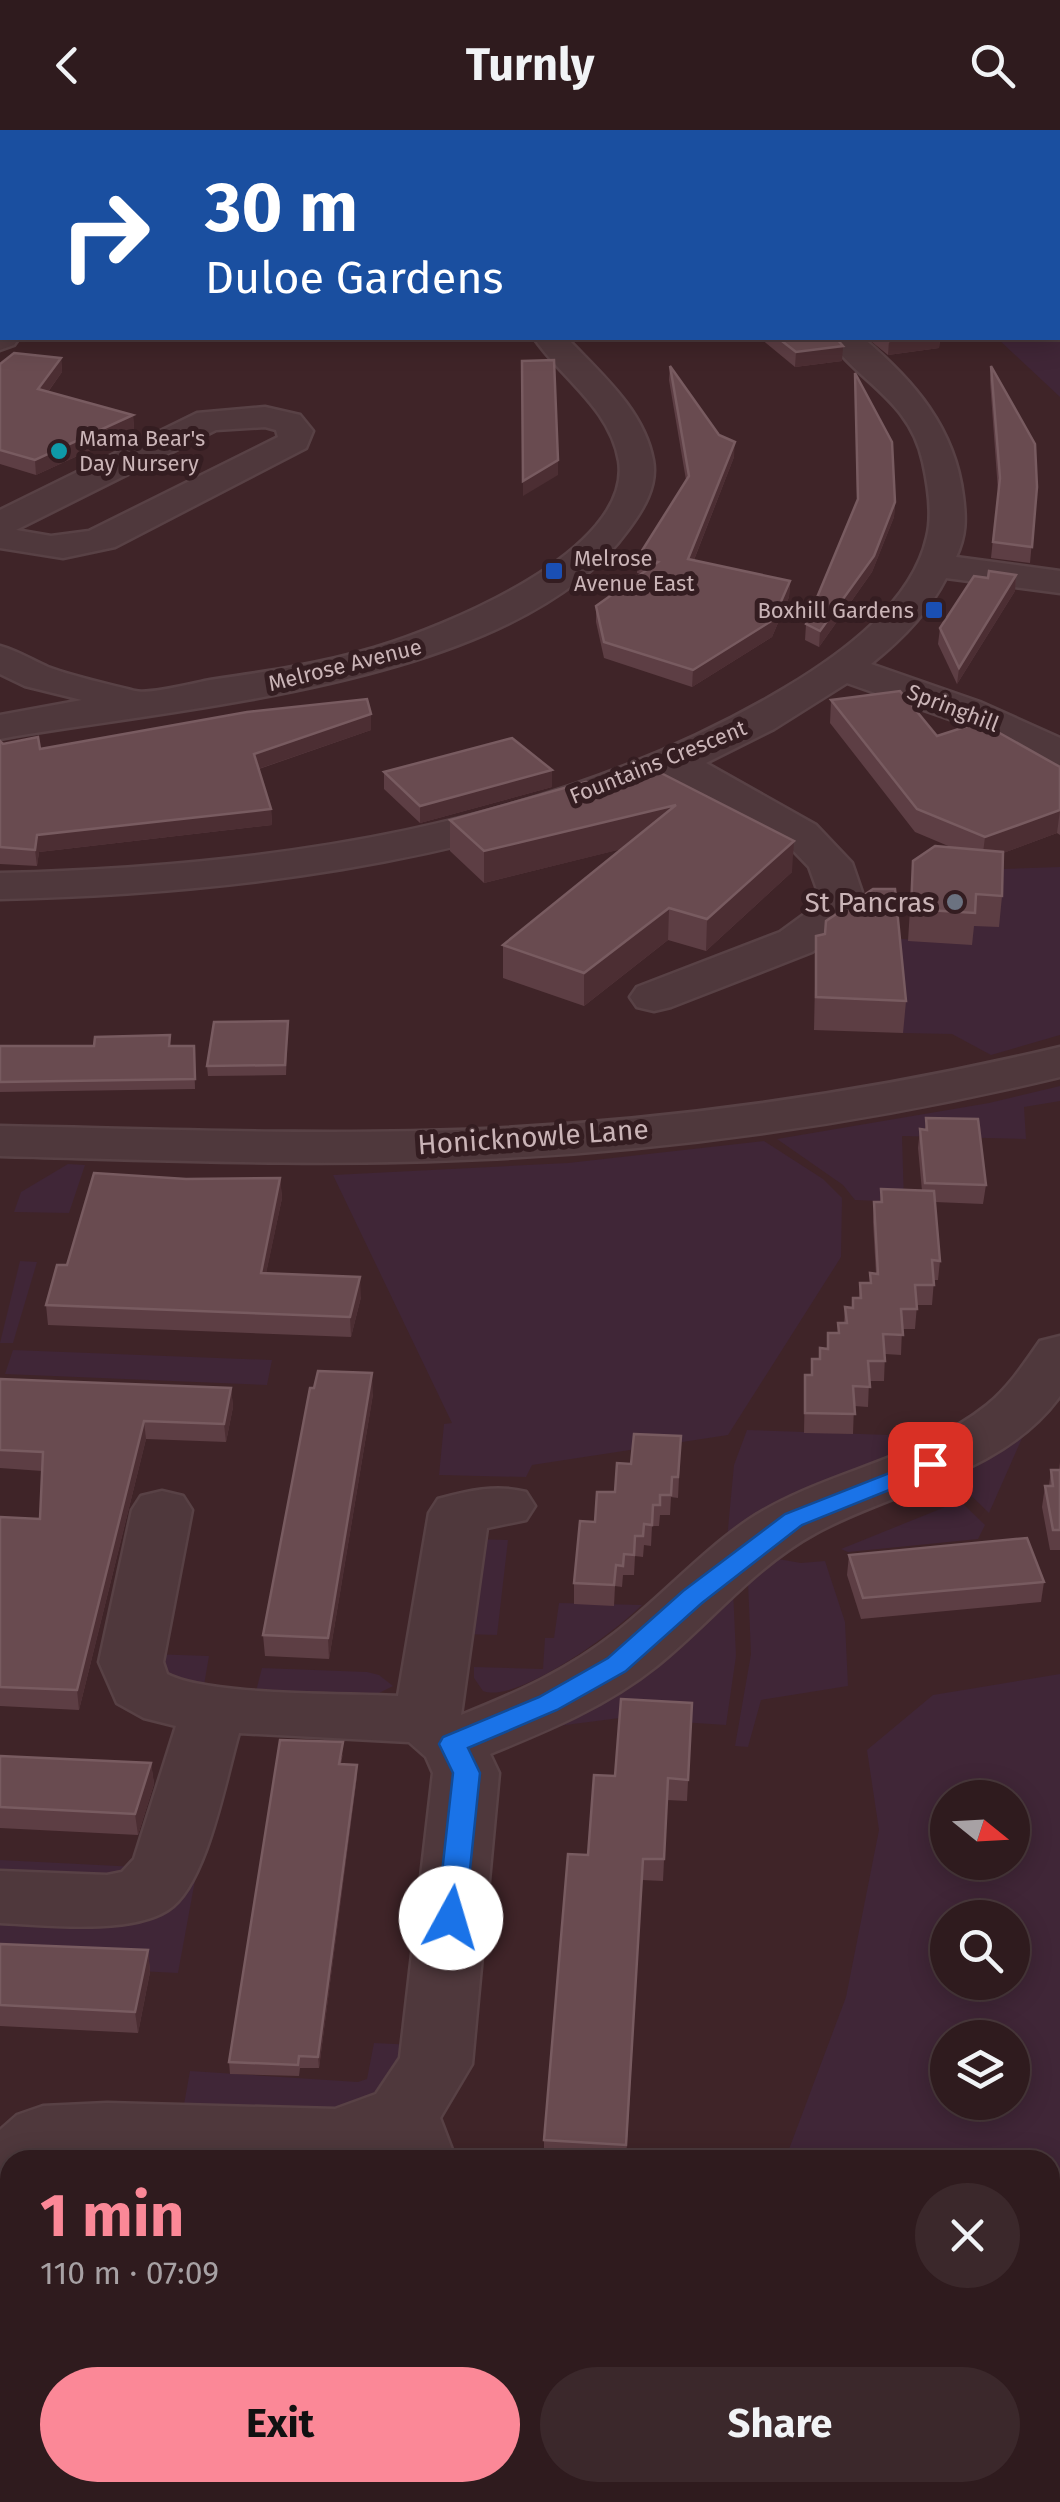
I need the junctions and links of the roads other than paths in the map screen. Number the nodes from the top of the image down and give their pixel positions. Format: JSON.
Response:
{"nodes":[{"id":1,"x":552,"y":340,"type":"edge"},
{"id":2,"x":846,"y":340,"type":"edge"},
{"id":3,"x":0,"y":524,"type":"edge"},
{"id":4,"x":0,"y":537,"type":"edge"},
{"id":5,"x":935,"y":565,"type":"junction"},
{"id":6,"x":1060,"y":582,"type":"edge"},
{"id":7,"x":0,"y":658,"type":"edge"},
{"id":8,"x":844,"y":668,"type":"junction"},
{"id":9,"x":39,"y":678,"type":"junction"},
{"id":10,"x":146,"y":701,"type":"junction"},
{"id":11,"x":8,"y":725,"type":"edge"},
{"id":12,"x":1060,"y":754,"type":"edge"},
{"id":13,"x":670,"y":760,"type":"junction"},
{"id":14,"x":0,"y":886,"type":"edge"},
{"id":15,"x":689,"y":995,"type":"dead end"},
{"id":16,"x":1060,"y":1062,"type":"edge"},
{"id":17,"x":0,"y":1141,"type":"edge"},
{"id":18,"x":1060,"y":1353,"type":"edge"},
{"id":19,"x":505,"y":1506,"type":"dead end"},
{"id":20,"x":162,"y":1510,"type":"dead end"},
{"id":21,"x":214,"y":1709,"type":"junction"},
{"id":22,"x":439,"y":1732,"type":"junction"},
{"id":23,"x":0,"y":1897,"type":"edge"},
{"id":24,"x":410,"y":2137,"type":"edge"},
{"id":25,"x":28,"y":2150,"type":"edge"}],
"edges":[{"from":1,"to":10,"type":"street","name":"Melrose Avenue"},
{"from":2,"to":5,"type":"street","name":"Fountains Crescent"},
{"from":3,"to":4,"type":"street"},
{"from":5,"to":6,"type":"street"},
{"from":5,"to":8,"type":"street","name":"Fountains Crescent"},
{"from":7,"to":9,"type":"street"},
{"from":8,"to":12,"type":"street","name":"Springhill"},
{"from":8,"to":13,"type":"street","name":"Fountains Crescent"},
{"from":9,"to":10,"type":"street"},
{"from":9,"to":11,"type":"street"},
{"from":10,"to":11,"type":"street","name":"Melrose Avenue"},
{"from":13,"to":14,"type":"street","name":"Fountains Crescent"},
{"from":13,"to":15,"type":"street"},
{"from":16,"to":17,"type":"street","name":"Honicknowle Lane"},
{"from":18,"to":22,"type":"street"},
{"from":19,"to":22,"type":"street"},
{"from":20,"to":21,"type":"street"},
{"from":21,"to":22,"type":"street"},
{"from":21,"to":23,"type":"street"},
{"from":22,"to":24,"type":"street"},
{"from":24,"to":25,"type":"street"}]}
